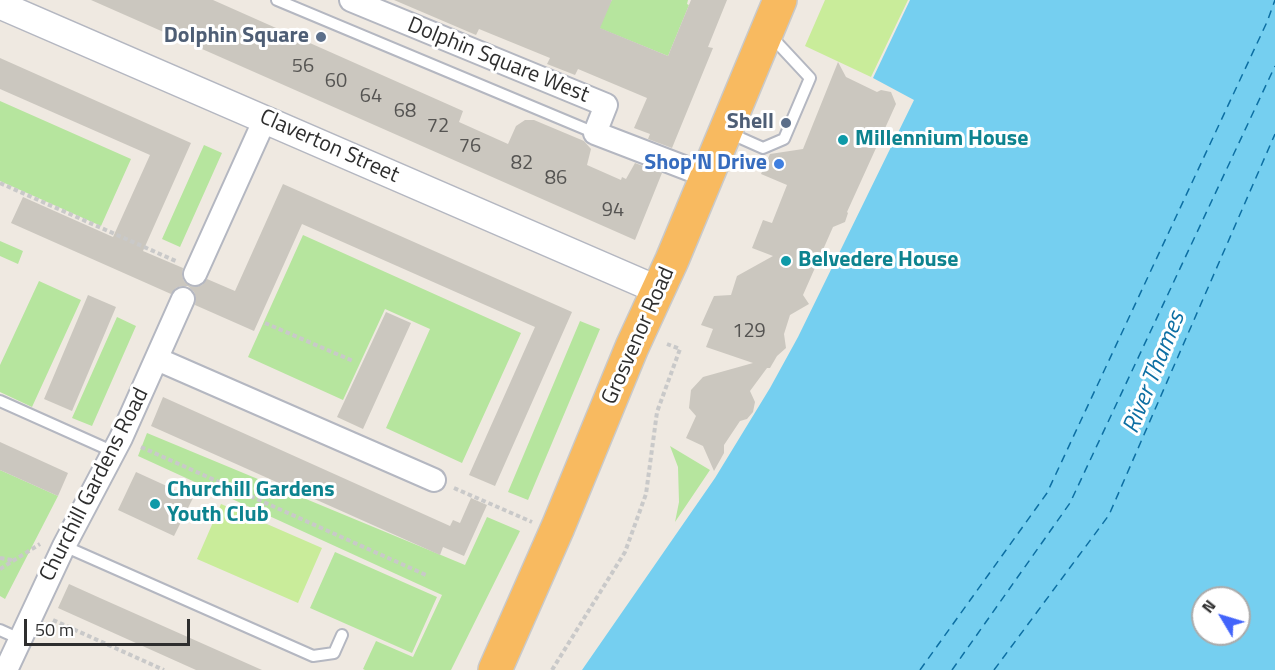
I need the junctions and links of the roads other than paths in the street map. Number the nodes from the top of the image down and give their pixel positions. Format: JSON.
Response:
{"nodes":[{"id":1,"x":277,"y":0,"type":"edge"},
{"id":2,"x":351,"y":0,"type":"edge"},
{"id":3,"x":780,"y":0,"type":"edge"},
{"id":4,"x":1,"y":3,"type":"edge"},
{"id":5,"x":767,"y":32,"type":"junction"},
{"id":6,"x":265,"y":119,"type":"junction"},
{"id":7,"x":726,"y":132,"type":"junction"},
{"id":8,"x":595,"y":133,"type":"junction"},
{"id":9,"x":707,"y":176,"type":"junction"},
{"id":10,"x":196,"y":272,"type":"road end"},
{"id":11,"x":658,"y":290,"type":"junction"},
{"id":12,"x":183,"y":299,"type":"dead end"},
{"id":13,"x":157,"y":359,"type":"junction"},
{"id":14,"x":0,"y":401,"type":"edge"},
{"id":15,"x":118,"y":445,"type":"junction"},
{"id":16,"x":434,"y":480,"type":"road end"},
{"id":17,"x":64,"y":546,"type":"junction"},
{"id":18,"x":10,"y":635,"type":"edge"},
{"id":19,"x":342,"y":635,"type":"dead end"},
{"id":20,"x":6,"y":670,"type":"edge"},
{"id":21,"x":495,"y":670,"type":"edge"}],
"edges":[{"from":1,"to":8,"type":"lane"},
{"from":2,"to":8,"type":"street","name":"Dolphin Square West"},
{"from":3,"to":5,"type":"highway","name":"Grosvenor Road"},
{"from":4,"to":6,"type":"street","name":"Claverton Street"},
{"from":5,"to":7,"type":"highway","name":"Grosvenor Road"},
{"from":5,"to":7,"type":"lane"},
{"from":6,"to":10,"type":"street"},
{"from":6,"to":11,"type":"street","name":"Claverton Street"},
{"from":7,"to":9,"type":"highway","name":"Grosvenor Road"},
{"from":8,"to":9,"type":"street","name":"Dolphin Square West"},
{"from":9,"to":11,"type":"highway","name":"Grosvenor Road"},
{"from":11,"to":21,"type":"highway","name":"Grosvenor Road"},
{"from":12,"to":13,"type":"street","name":"Churchill Gardens Road"},
{"from":13,"to":15,"type":"street","name":"Churchill Gardens Road"},
{"from":13,"to":16,"type":"street"},
{"from":14,"to":15,"type":"lane"},
{"from":15,"to":17,"type":"street","name":"Churchill Gardens Road"},
{"from":17,"to":18,"type":"street","name":"Churchill Gardens Road"},
{"from":17,"to":19,"type":"lane"},
{"from":18,"to":20,"type":"street","name":"Churchill Gardens Road"}]}
